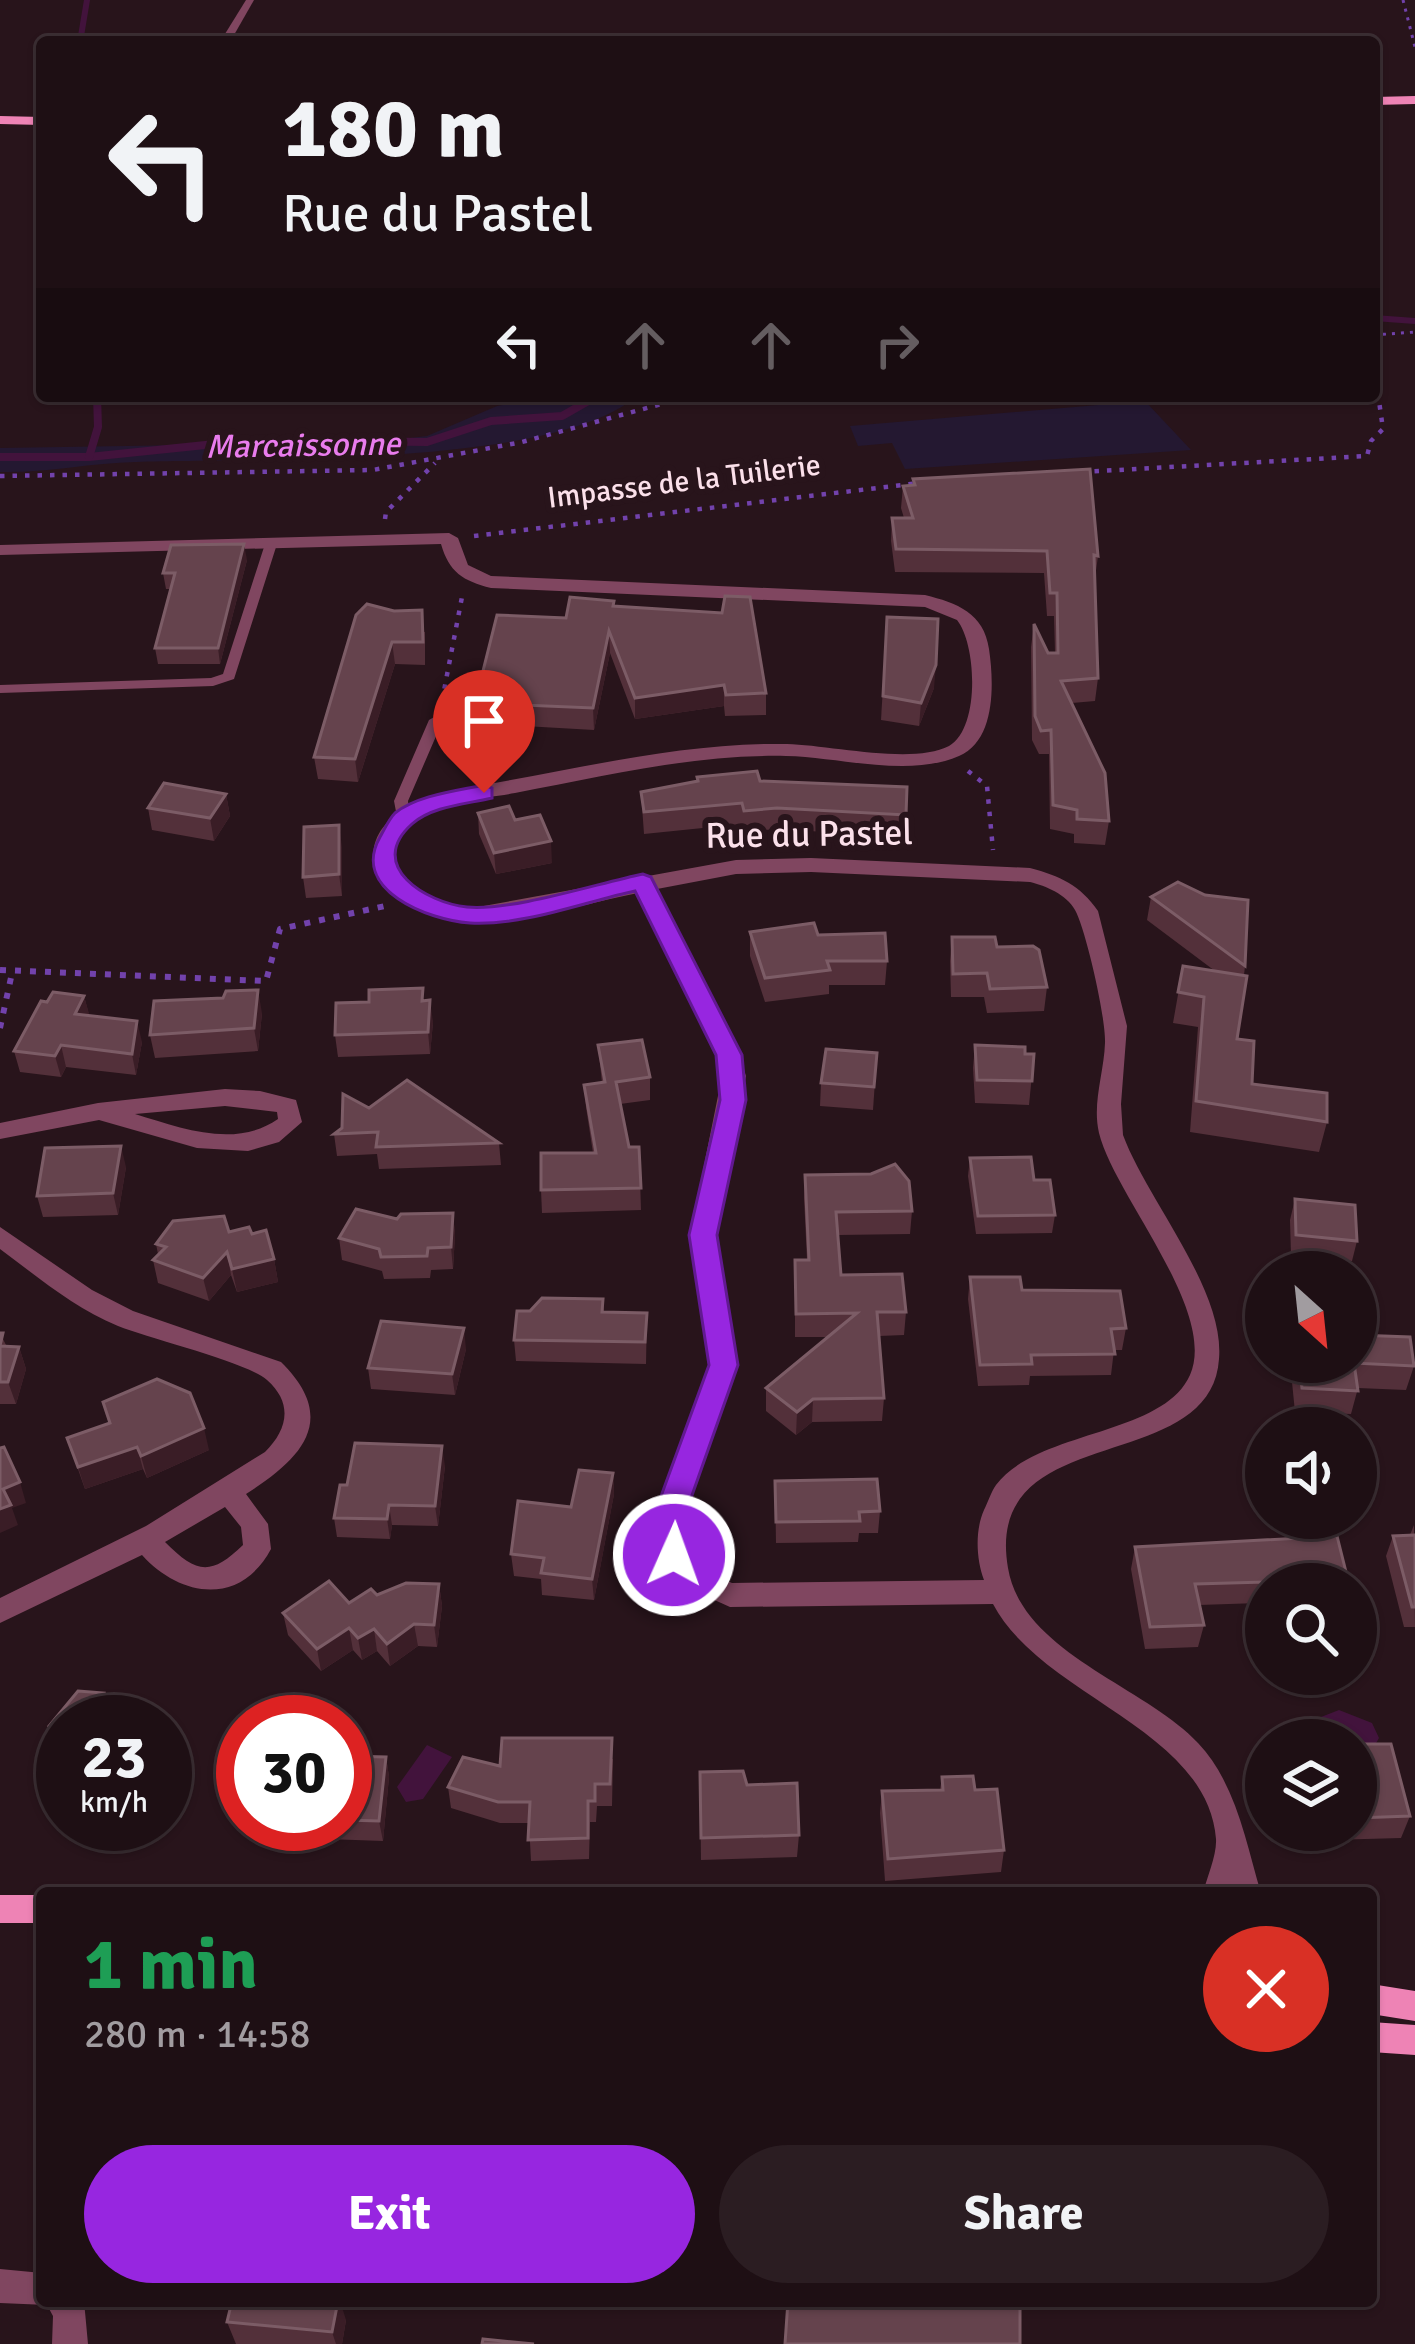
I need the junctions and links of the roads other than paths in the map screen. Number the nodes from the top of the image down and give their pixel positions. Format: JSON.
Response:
{"nodes":[{"id":1,"x":250,"y":0,"type":"edge"},
{"id":2,"x":229,"y":36,"type":"edge"},
{"id":3,"x":1415,"y":100,"type":"edge"},
{"id":4,"x":1380,"y":101,"type":"edge"},
{"id":5,"x":0,"y":120,"type":"edge"},
{"id":6,"x":36,"y":121,"type":"edge"},
{"id":7,"x":272,"y":544,"type":"junction"},
{"id":8,"x":0,"y":550,"type":"edge"},
{"id":9,"x":0,"y":689,"type":"edge"},
{"id":10,"x":436,"y":719,"type":"road end"},
{"id":11,"x":403,"y":819,"type":"junction"},
{"id":12,"x":643,"y":882,"type":"junction"},
{"id":13,"x":98,"y":1111,"type":"junction"},
{"id":14,"x":0,"y":1131,"type":"edge"},
{"id":15,"x":0,"y":1236,"type":"edge"},
{"id":16,"x":229,"y":1493,"type":"junction"},
{"id":17,"x":144,"y":1538,"type":"junction"},
{"id":18,"x":1001,"y":1592,"type":"junction"},
{"id":19,"x":0,"y":1611,"type":"edge"},
{"id":20,"x":1230,"y":1843,"type":"junction"},
{"id":21,"x":1219,"y":1887,"type":"edge"},
{"id":22,"x":1244,"y":1887,"type":"edge"},
{"id":23,"x":36,"y":1909,"type":"edge"},
{"id":24,"x":0,"y":1910,"type":"edge"},
{"id":25,"x":1377,"y":2000,"type":"edge"},
{"id":26,"x":1415,"y":2006,"type":"edge"},
{"id":27,"x":1377,"y":2037,"type":"edge"},
{"id":28,"x":1415,"y":2040,"type":"edge"},
{"id":29,"x":0,"y":2286,"type":"edge"},
{"id":30,"x":36,"y":2289,"type":"edge"},
{"id":31,"x":68,"y":2307,"type":"edge"},
{"id":32,"x":70,"y":2344,"type":"edge"}],
"edges":[{"from":1,"to":2,"type":"lane"},
{"from":3,"to":4,"type":"street"},
{"from":5,"to":6,"type":"street"},
{"from":7,"to":8,"type":"street"},
{"from":7,"to":9,"type":"lane"},
{"from":7,"to":11,"type":"street","name":"Rue du Pastel"},
{"from":10,"to":11,"type":"lane"},
{"from":11,"to":12,"type":"street","name":"Rue du Pastel"},
{"from":12,"to":18,"type":"street"},
{"from":12,"to":18,"type":"street","name":"Rue du Pastel"},
{"from":13,"to":13,"type":"street"},
{"from":13,"to":14,"type":"street"},
{"from":15,"to":16,"type":"street"},
{"from":16,"to":17,"type":"street"},
{"from":16,"to":17,"type":"street"},
{"from":17,"to":19,"type":"street"},
{"from":18,"to":20,"type":"street","name":"Rue du Pastel"},
{"from":20,"to":21,"type":"street"},
{"from":20,"to":22,"type":"street","name":"Rue du Pastel"},
{"from":23,"to":24,"type":"street"},
{"from":25,"to":26,"type":"street"},
{"from":27,"to":28,"type":"street"},
{"from":29,"to":30,"type":"street"},
{"from":31,"to":32,"type":"street"}]}
